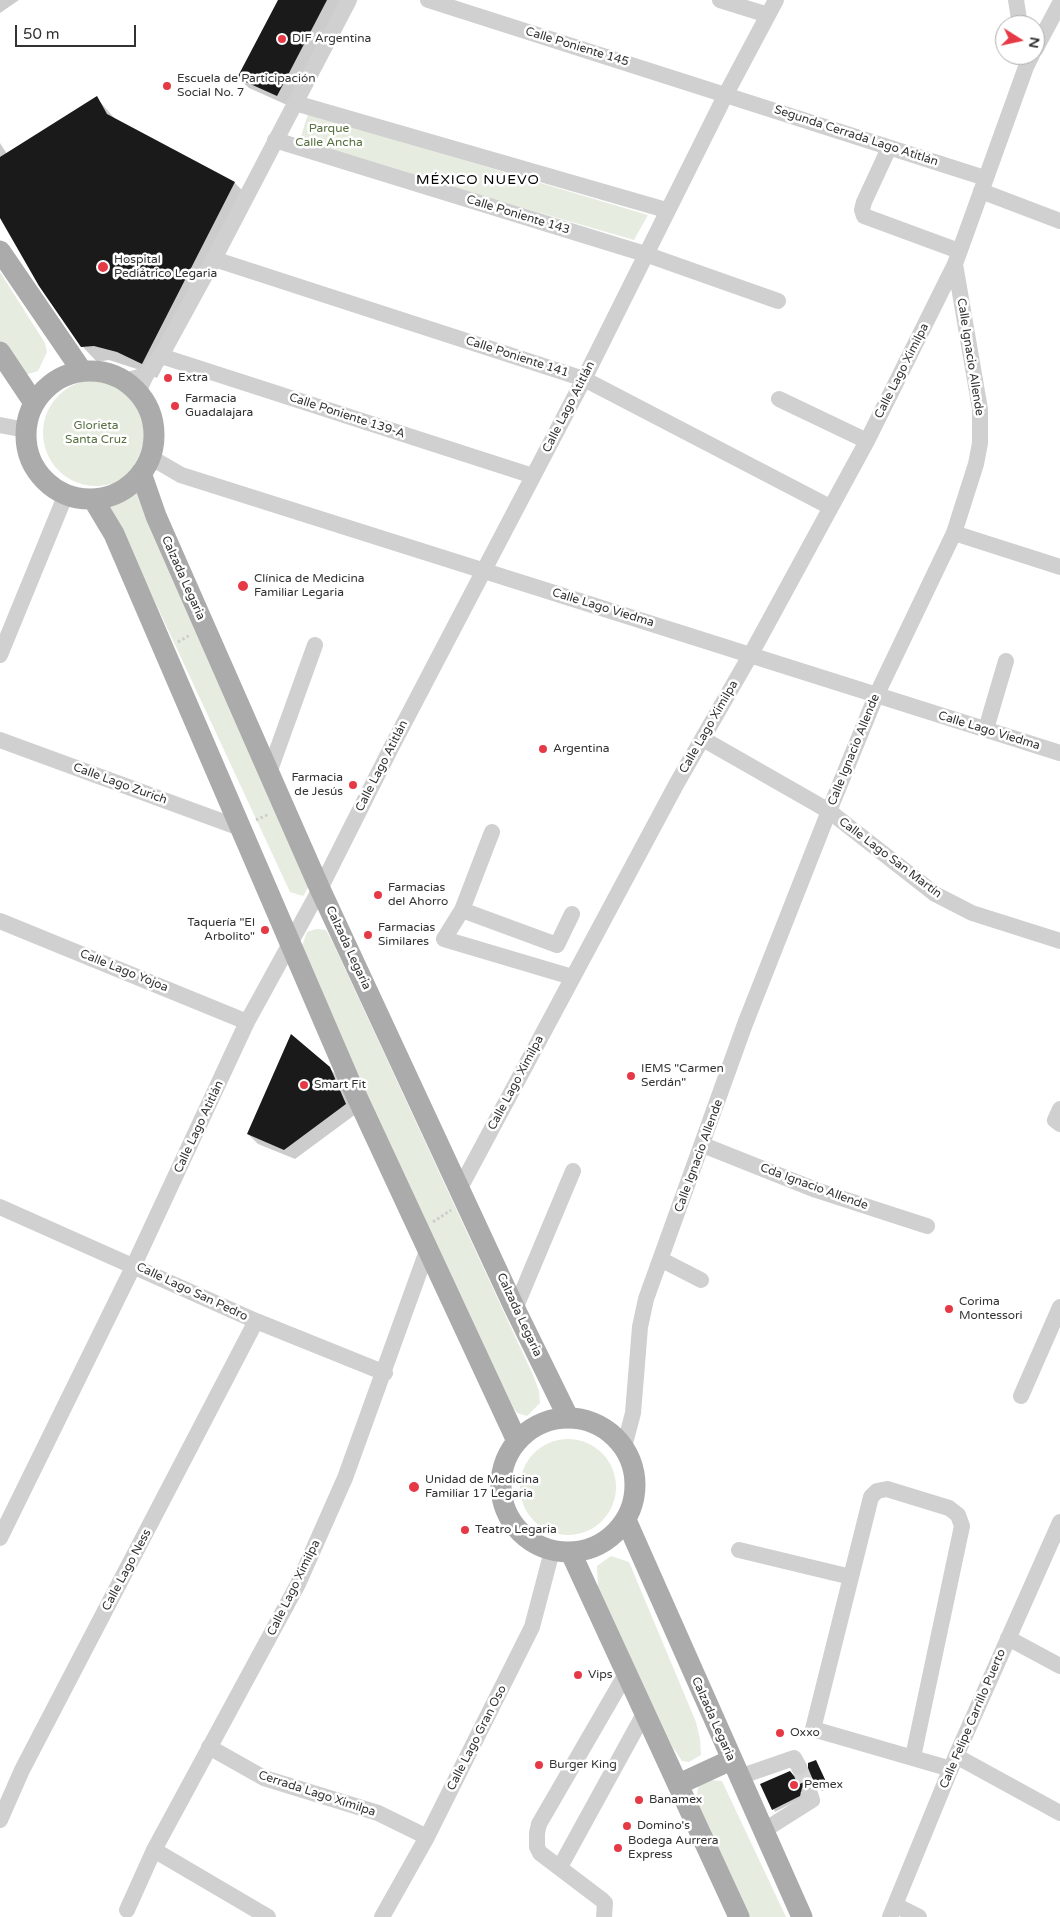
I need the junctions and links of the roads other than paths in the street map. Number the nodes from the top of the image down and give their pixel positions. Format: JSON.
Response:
{"nodes":[{"id":1,"x":349,"y":0,"type":"edge"},
{"id":2,"x":428,"y":0,"type":"edge"},
{"id":3,"x":720,"y":0,"type":"edge"},
{"id":4,"x":776,"y":0,"type":"edge"},
{"id":5,"x":1016,"y":0,"type":"edge"},
{"id":6,"x":1058,"y":11,"type":"edge"},
{"id":7,"x":768,"y":15,"type":"junction"},
{"id":8,"x":1018,"y":15,"type":"edge"},
{"id":9,"x":1045,"y":33,"type":"edge"},
{"id":10,"x":1025,"y":65,"type":"edge"},
{"id":11,"x":726,"y":94,"type":"junction"},
{"id":12,"x":295,"y":103,"type":"junction"},
{"id":13,"x":275,"y":140,"type":"junction"},
{"id":14,"x":889,"y":148,"type":"junction"},
{"id":15,"x":983,"y":184,"type":"junction"},
{"id":16,"x":666,"y":210,"type":"junction"},
{"id":17,"x":1060,"y":221,"type":"edge"},
{"id":18,"x":0,"y":251,"type":"edge"},
{"id":19,"x":645,"y":254,"type":"junction"},
{"id":20,"x":957,"y":258,"type":"junction"},
{"id":21,"x":214,"y":259,"type":"junction"},
{"id":22,"x":778,"y":301,"type":"dead end"},
{"id":23,"x":0,"y":352,"type":"edge"},
{"id":24,"x":161,"y":356,"type":"junction"},
{"id":25,"x":82,"y":371,"type":"junction"},
{"id":26,"x":584,"y":379,"type":"junction"},
{"id":27,"x":136,"y":383,"type":"junction"},
{"id":28,"x":779,"y":399,"type":"dead end"},
{"id":29,"x":34,"y":403,"type":"junction"},
{"id":30,"x":0,"y":425,"type":"edge"},
{"id":31,"x":26,"y":430,"type":"junction"},
{"id":32,"x":867,"y":441,"type":"junction"},
{"id":33,"x":145,"y":465,"type":"junction"},
{"id":34,"x":533,"y":476,"type":"junction"},
{"id":35,"x":66,"y":494,"type":"junction"},
{"id":36,"x":92,"y":499,"type":"junction"},
{"id":37,"x":830,"y":508,"type":"junction"},
{"id":38,"x":954,"y":533,"type":"junction"},
{"id":39,"x":1060,"y":567,"type":"edge"},
{"id":40,"x":483,"y":571,"type":"junction"},
{"id":41,"x":315,"y":645,"type":"dead end"},
{"id":42,"x":751,"y":654,"type":"junction"},
{"id":43,"x":0,"y":655,"type":"edge"},
{"id":44,"x":1006,"y":661,"type":"dead end"},
{"id":45,"x":876,"y":696,"type":"junction"},
{"id":46,"x":986,"y":729,"type":"junction"},
{"id":47,"x":703,"y":739,"type":"junction"},
{"id":48,"x":0,"y":740,"type":"edge"},
{"id":49,"x":1060,"y":753,"type":"edge"},
{"id":50,"x":270,"y":770,"type":"junction"},
{"id":51,"x":829,"y":811,"type":"junction"},
{"id":52,"x":240,"y":828,"type":"junction"},
{"id":53,"x":492,"y":832,"type":"dead end"},
{"id":54,"x":320,"y":889,"type":"junction"},
{"id":55,"x":462,"y":910,"type":"junction"},
{"id":56,"x":572,"y":914,"type":"dead end"},
{"id":57,"x":0,"y":921,"type":"edge"},
{"id":58,"x":1060,"y":941,"type":"edge"},
{"id":59,"x":289,"y":944,"type":"junction"},
{"id":60,"x":572,"y":977,"type":"junction"},
{"id":61,"x":248,"y":1022,"type":"junction"},
{"id":62,"x":703,"y":1145,"type":"junction"},
{"id":63,"x":573,"y":1171,"type":"dead end"},
{"id":64,"x":463,"y":1194,"type":"junction"},
{"id":65,"x":0,"y":1207,"type":"edge"},
{"id":66,"x":926,"y":1226,"type":"dead end"},
{"id":67,"x":427,"y":1251,"type":"junction"},
{"id":68,"x":662,"y":1260,"type":"junction"},
{"id":69,"x":134,"y":1265,"type":"junction"},
{"id":70,"x":701,"y":1280,"type":"dead end"},
{"id":71,"x":1060,"y":1307,"type":"edge"},
{"id":72,"x":515,"y":1309,"type":"junction"},
{"id":73,"x":256,"y":1322,"type":"junction"},
{"id":74,"x":1054,"y":1335,"type":"edge"},
{"id":75,"x":385,"y":1373,"type":"junction"},
{"id":76,"x":1021,"y":1396,"type":"dead end"},
{"id":77,"x":568,"y":1417,"type":"junction"},
{"id":78,"x":517,"y":1441,"type":"junction"},
{"id":79,"x":624,"y":1447,"type":"junction"},
{"id":80,"x":626,"y":1520,"type":"junction"},
{"id":81,"x":1060,"y":1522,"type":"edge"},
{"id":82,"x":0,"y":1538,"type":"edge"},
{"id":83,"x":739,"y":1550,"type":"dead end"},
{"id":84,"x":562,"y":1552,"type":"junction"},
{"id":85,"x":851,"y":1577,"type":"junction"},
{"id":86,"x":1008,"y":1638,"type":"junction"},
{"id":87,"x":1060,"y":1666,"type":"edge"},
{"id":88,"x":627,"y":1672,"type":"junction"},
{"id":89,"x":645,"y":1712,"type":"junction"},
{"id":90,"x":210,"y":1747,"type":"junction"},
{"id":91,"x":912,"y":1757,"type":"junction"},
{"id":92,"x":954,"y":1762,"type":"junction"},
{"id":93,"x":798,"y":1767,"type":"dead end"},
{"id":94,"x":735,"y":1769,"type":"junction"},
{"id":95,"x":679,"y":1784,"type":"junction"},
{"id":96,"x":810,"y":1794,"type":"dead end"},
{"id":97,"x":1060,"y":1813,"type":"edge"},
{"id":98,"x":0,"y":1820,"type":"edge"},
{"id":99,"x":763,"y":1831,"type":"junction"},
{"id":100,"x":427,"y":1837,"type":"junction"},
{"id":101,"x":154,"y":1850,"type":"junction"},
{"id":102,"x":560,"y":1867,"type":"junction"},
{"id":103,"x":127,"y":1910,"type":"dead end"},
{"id":104,"x":892,"y":1911,"type":"edge"},
{"id":105,"x":268,"y":1917,"type":"edge"},
{"id":106,"x":382,"y":1917,"type":"edge"},
{"id":107,"x":604,"y":1917,"type":"edge"},
{"id":108,"x":739,"y":1917,"type":"edge"},
{"id":109,"x":802,"y":1917,"type":"edge"},
{"id":110,"x":919,"y":1917,"type":"edge"}],
"edges":[{"from":1,"to":12,"type":"street"},
{"from":2,"to":11,"type":"street","name":"Calle Poniente 145"},
{"from":3,"to":7,"type":"street"},
{"from":4,"to":7,"type":"street","name":"Calle Lago Atitlán"},
{"from":5,"to":8,"type":"street"},
{"from":6,"to":9,"type":"street"},
{"from":7,"to":11,"type":"street","name":"Calle Lago Atitlán"},
{"from":10,"to":15,"type":"street","name":"Calle Ignacio Allende"},
{"from":11,"to":14,"type":"street","name":"Segunda Cerrada Lago Atitlán"},
{"from":11,"to":16,"type":"street","name":"Calle Lago Atitlán"},
{"from":12,"to":13,"type":"street"},
{"from":12,"to":16,"type":"street"},
{"from":13,"to":19,"type":"street","name":"Calle Poniente 143"},
{"from":13,"to":21,"type":"street"},
{"from":14,"to":15,"type":"street","name":"Segunda Cerrada Lago Atitlán"},
{"from":14,"to":20,"type":"street"},
{"from":15,"to":17,"type":"street","name":"Segunda Cerrada Lago Atitlán"},
{"from":15,"to":20,"type":"street","name":"Calle Ignacio Allende"},
{"from":16,"to":19,"type":"street","name":"Calle Lago Atitlán"},
{"from":18,"to":25,"type":"main road"},
{"from":19,"to":22,"type":"street","name":"Calle Poniente 143"},
{"from":19,"to":26,"type":"street","name":"Calle Lago Atitlán"},
{"from":20,"to":32,"type":"street","name":"Calle Lago Ximilpa"},
{"from":20,"to":38,"type":"street","name":"Calle Ignacio Allende"},
{"from":21,"to":24,"type":"street"},
{"from":21,"to":26,"type":"street","name":"Calle Poniente 141"},
{"from":23,"to":29,"type":"main road"},
{"from":24,"to":27,"type":"street"},
{"from":24,"to":34,"type":"street","name":"Calle Poniente 139-A"},
{"from":25,"to":27,"type":"main road"},
{"from":25,"to":29,"type":"main road"},
{"from":26,"to":34,"type":"street","name":"Calle Lago Atitlán"},
{"from":26,"to":37,"type":"street","name":"Calle Poniente 141"},
{"from":27,"to":33,"type":"main road"},
{"from":28,"to":32,"type":"street"},
{"from":29,"to":31,"type":"main road"},
{"from":30,"to":31,"type":"street"},
{"from":31,"to":35,"type":"main road"},
{"from":32,"to":37,"type":"street","name":"Calle Lago Ximilpa"},
{"from":33,"to":36,"type":"main road"},
{"from":33,"to":40,"type":"street","name":"Calle Lago Viedma"},
{"from":33,"to":50,"type":"main road","name":"Calzada Legaria"},
{"from":34,"to":40,"type":"street","name":"Calle Lago Atitlán"},
{"from":35,"to":36,"type":"main road"},
{"from":35,"to":43,"type":"street"},
{"from":36,"to":52,"type":"main road"},
{"from":37,"to":42,"type":"street","name":"Calle Lago Ximilpa"},
{"from":38,"to":39,"type":"street"},
{"from":38,"to":45,"type":"street","name":"Calle Ignacio Allende"},
{"from":40,"to":42,"type":"street","name":"Calle Lago Viedma"},
{"from":40,"to":54,"type":"street","name":"Calle Lago Atitlán"},
{"from":41,"to":50,"type":"street"},
{"from":42,"to":45,"type":"street","name":"Calle Lago Viedma"},
{"from":42,"to":47,"type":"street","name":"Calle Lago Ximilpa"},
{"from":44,"to":46,"type":"street"},
{"from":45,"to":46,"type":"street","name":"Calle Lago Viedma"},
{"from":45,"to":51,"type":"street","name":"Calle Ignacio Allende"},
{"from":46,"to":49,"type":"street","name":"Calle Lago Viedma"},
{"from":47,"to":51,"type":"street","name":"Calle Lago San Martín"},
{"from":47,"to":60,"type":"street","name":"Calle Lago Ximilpa"},
{"from":48,"to":52,"type":"street","name":"Calle Lago Zurich"},
{"from":50,"to":54,"type":"main road","name":"Calzada Legaria"},
{"from":51,"to":58,"type":"street","name":"Calle Lago San Martín"},
{"from":51,"to":62,"type":"street","name":"Calle Ignacio Allende"},
{"from":52,"to":59,"type":"main road"},
{"from":53,"to":55,"type":"street"},
{"from":54,"to":59,"type":"street","name":"Calle Lago Atitlán"},
{"from":54,"to":64,"type":"main road","name":"Calzada Legaria"},
{"from":55,"to":56,"type":"street"},
{"from":55,"to":60,"type":"street"},
{"from":57,"to":61,"type":"street","name":"Calle Lago Yojoa"},
{"from":59,"to":61,"type":"street","name":"Calle Lago Atitlán"},
{"from":59,"to":67,"type":"main road"},
{"from":60,"to":64,"type":"street","name":"Calle Lago Ximilpa"},
{"from":61,"to":69,"type":"street","name":"Calle Lago Atitlán"},
{"from":62,"to":66,"type":"street","name":"Cda Ignacio Allende"},
{"from":62,"to":68,"type":"street","name":"Calle Ignacio Allende"},
{"from":63,"to":72,"type":"street"},
{"from":64,"to":72,"type":"main road","name":"Calzada Legaria"},
{"from":65,"to":69,"type":"street","name":"Calle Lago San Pedro"},
{"from":67,"to":75,"type":"street","name":"Calle Lago Ximilpa"},
{"from":67,"to":78,"type":"main road"},
{"from":68,"to":70,"type":"street"},
{"from":68,"to":79,"type":"street","name":"Calle Ignacio Allende"},
{"from":69,"to":73,"type":"street","name":"Calle Lago San Pedro"},
{"from":69,"to":82,"type":"street","name":"Calle Lago Atitlán"},
{"from":71,"to":74,"type":"street"},
{"from":72,"to":77,"type":"main road","name":"Calzada Legaria"},
{"from":73,"to":75,"type":"street","name":"Calle Lago San Pedro"},
{"from":73,"to":98,"type":"street","name":"Calle Lago Ness"},
{"from":74,"to":76,"type":"street"},
{"from":75,"to":90,"type":"street","name":"Calle Lago Ximilpa"},
{"from":77,"to":78,"type":"main road"},
{"from":77,"to":79,"type":"main road"},
{"from":78,"to":84,"type":"main road"},
{"from":79,"to":80,"type":"main road"},
{"from":80,"to":84,"type":"main road"},
{"from":80,"to":94,"type":"main road","name":"Calzada Legaria"},
{"from":81,"to":86,"type":"street","name":"Calle Felipe Carrillo Puerto"},
{"from":83,"to":85,"type":"street"},
{"from":84,"to":88,"type":"main road"},
{"from":84,"to":100,"type":"street","name":"Calle Lago Gran Oso"},
{"from":85,"to":91,"type":"street"},
{"from":85,"to":91,"type":"street"},
{"from":86,"to":87,"type":"street"},
{"from":86,"to":92,"type":"street","name":"Calle Felipe Carrillo Puerto"},
{"from":88,"to":89,"type":"main road"},
{"from":88,"to":102,"type":"street"},
{"from":89,"to":95,"type":"main road"},
{"from":89,"to":102,"type":"street"},
{"from":90,"to":100,"type":"street","name":"Cerrada Lago Ximilpa"},
{"from":90,"to":101,"type":"street","name":"Calle Lago Ximilpa"},
{"from":91,"to":92,"type":"street"},
{"from":92,"to":97,"type":"street"},
{"from":92,"to":104,"type":"street","name":"Calle Felipe Carrillo Puerto"},
{"from":93,"to":94,"type":"street"},
{"from":94,"to":95,"type":"main road"},
{"from":94,"to":99,"type":"main road","name":"Calzada Legaria"},
{"from":95,"to":108,"type":"main road"},
{"from":96,"to":99,"type":"street"},
{"from":99,"to":109,"type":"main road","name":"Calzada Legaria"},
{"from":100,"to":106,"type":"street","name":"Calle Lago Gran Oso"},
{"from":101,"to":103,"type":"street","name":"Calle Lago Ximilpa"},
{"from":101,"to":105,"type":"street"},
{"from":102,"to":107,"type":"street"},
{"from":104,"to":110,"type":"street"}]}
